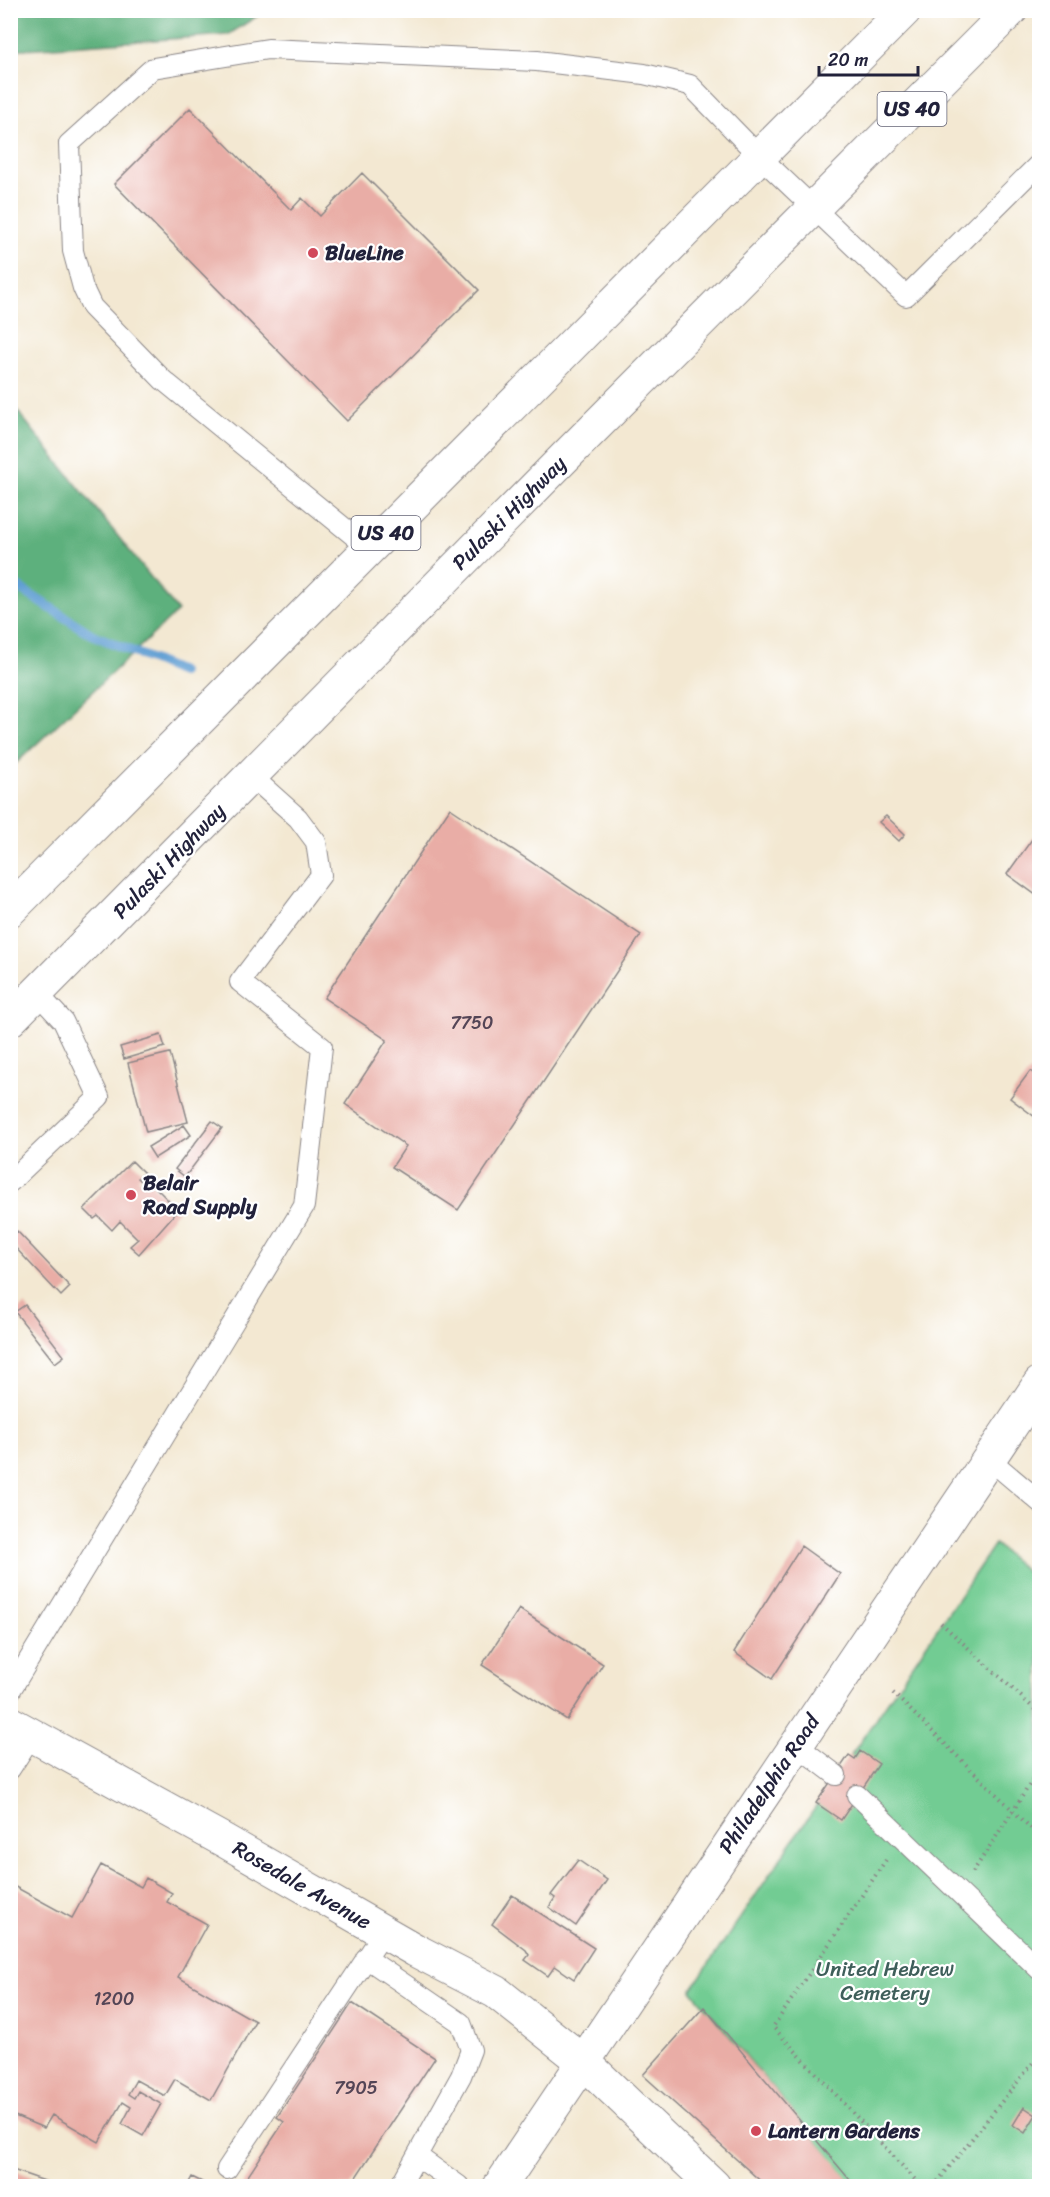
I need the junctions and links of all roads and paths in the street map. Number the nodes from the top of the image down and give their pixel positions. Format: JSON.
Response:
{"nodes":[{"id":1,"x":904,"y":10,"type":"edge"},
{"id":2,"x":1011,"y":10,"type":"edge"},
{"id":3,"x":759,"y":156,"type":"junction"},
{"id":4,"x":1040,"y":163,"type":"edge"},
{"id":5,"x":813,"y":208,"type":"junction"},
{"id":6,"x":370,"y":549,"type":"junction"},
{"id":7,"x":250,"y":776,"type":"junction"},
{"id":8,"x":10,"y":910,"type":"edge"},
{"id":9,"x":37,"y":993,"type":"junction"},
{"id":10,"x":10,"y":1020,"type":"edge"},
{"id":11,"x":10,"y":1182,"type":"edge"},
{"id":12,"x":1040,"y":1383,"type":"edge"},
{"id":13,"x":988,"y":1458,"type":"junction"},
{"id":14,"x":1040,"y":1502,"type":"edge"},
{"id":15,"x":941,"y":1623,"type":"dead end"},
{"id":16,"x":10,"y":1691,"type":"edge"},
{"id":17,"x":893,"y":1693,"type":"dead end"},
{"id":18,"x":1040,"y":1714,"type":"edge"},
{"id":19,"x":21,"y":1729,"type":"edge"},
{"id":20,"x":795,"y":1744,"type":"junction"},
{"id":21,"x":10,"y":1769,"type":"edge"},
{"id":22,"x":1040,"y":1769,"type":"edge"},
{"id":23,"x":836,"y":1774,"type":"dead end"},
{"id":24,"x":857,"y":1795,"type":"dead end"},
{"id":25,"x":1012,"y":1810,"type":"junction"},
{"id":26,"x":902,"y":1837,"type":"junction"},
{"id":27,"x":1040,"y":1837,"type":"edge"},
{"id":28,"x":960,"y":1894,"type":"junction"},
{"id":29,"x":384,"y":1932,"type":"junction"},
{"id":30,"x":366,"y":1958,"type":"junction"},
{"id":31,"x":1040,"y":1970,"type":"edge"},
{"id":32,"x":1040,"y":2054,"type":"edge"},
{"id":33,"x":584,"y":2062,"type":"junction"},
{"id":34,"x":417,"y":2156,"type":"junction"},
{"id":35,"x":227,"y":2169,"type":"dead end"},
{"id":36,"x":400,"y":2187,"type":"edge"},
{"id":37,"x":459,"y":2187,"type":"edge"},
{"id":38,"x":500,"y":2187,"type":"edge"},
{"id":39,"x":714,"y":2187,"type":"edge"},
{"id":40,"x":921,"y":2187,"type":"edge"},
{"id":41,"x":934,"y":2187,"type":"edge"}],
"edges":[{"from":1,"to":3,"type":"main road","number":"US 40"},
{"from":2,"to":5,"type":"main road","name":"Pulaski Highway","number":"US 40"},
{"from":3,"to":5,"type":"lane"},
{"from":3,"to":6,"type":"main road","number":"US 40"},
{"from":3,"to":6,"type":"lane"},
{"from":4,"to":5,"type":"lane"},
{"from":5,"to":7,"type":"main road","name":"Pulaski Highway","number":"US 40"},
{"from":6,"to":8,"type":"main road","number":"US 40"},
{"from":7,"to":9,"type":"main road","name":"Pulaski Highway","number":"US 40"},
{"from":7,"to":16,"type":"lane"},
{"from":9,"to":10,"type":"main road","name":"Pulaski Highway","number":"US 40"},
{"from":9,"to":11,"type":"lane"},
{"from":12,"to":13,"type":"main road","name":"Philadelphia Road"},
{"from":13,"to":14,"type":"lane"},
{"from":13,"to":20,"type":"main road","name":"Philadelphia Road"},
{"from":15,"to":18,"type":"path"},
{"from":17,"to":25,"type":"path"},
{"from":19,"to":21,"type":"lane"},
{"from":19,"to":29,"type":"main road","name":"Rosedale Avenue"},
{"from":20,"to":23,"type":"lane"},
{"from":20,"to":33,"type":"main road","name":"Philadelphia Road"},
{"from":22,"to":25,"type":"path"},
{"from":24,"to":26,"type":"lane"},
{"from":25,"to":27,"type":"path"},
{"from":25,"to":28,"type":"path"},
{"from":26,"to":28,"type":"lane"},
{"from":26,"to":40,"type":"path"},
{"from":28,"to":31,"type":"lane"},
{"from":29,"to":30,"type":"lane"},
{"from":29,"to":33,"type":"main road","name":"Rosedale Avenue"},
{"from":30,"to":34,"type":"lane"},
{"from":30,"to":35,"type":"lane"},
{"from":32,"to":41,"type":"path"},
{"from":33,"to":38,"type":"main road","name":"Philadelphia Road"},
{"from":33,"to":39,"type":"main road","name":"Rosedale Avenue"},
{"from":34,"to":36,"type":"lane"},
{"from":34,"to":37,"type":"lane"}]}
